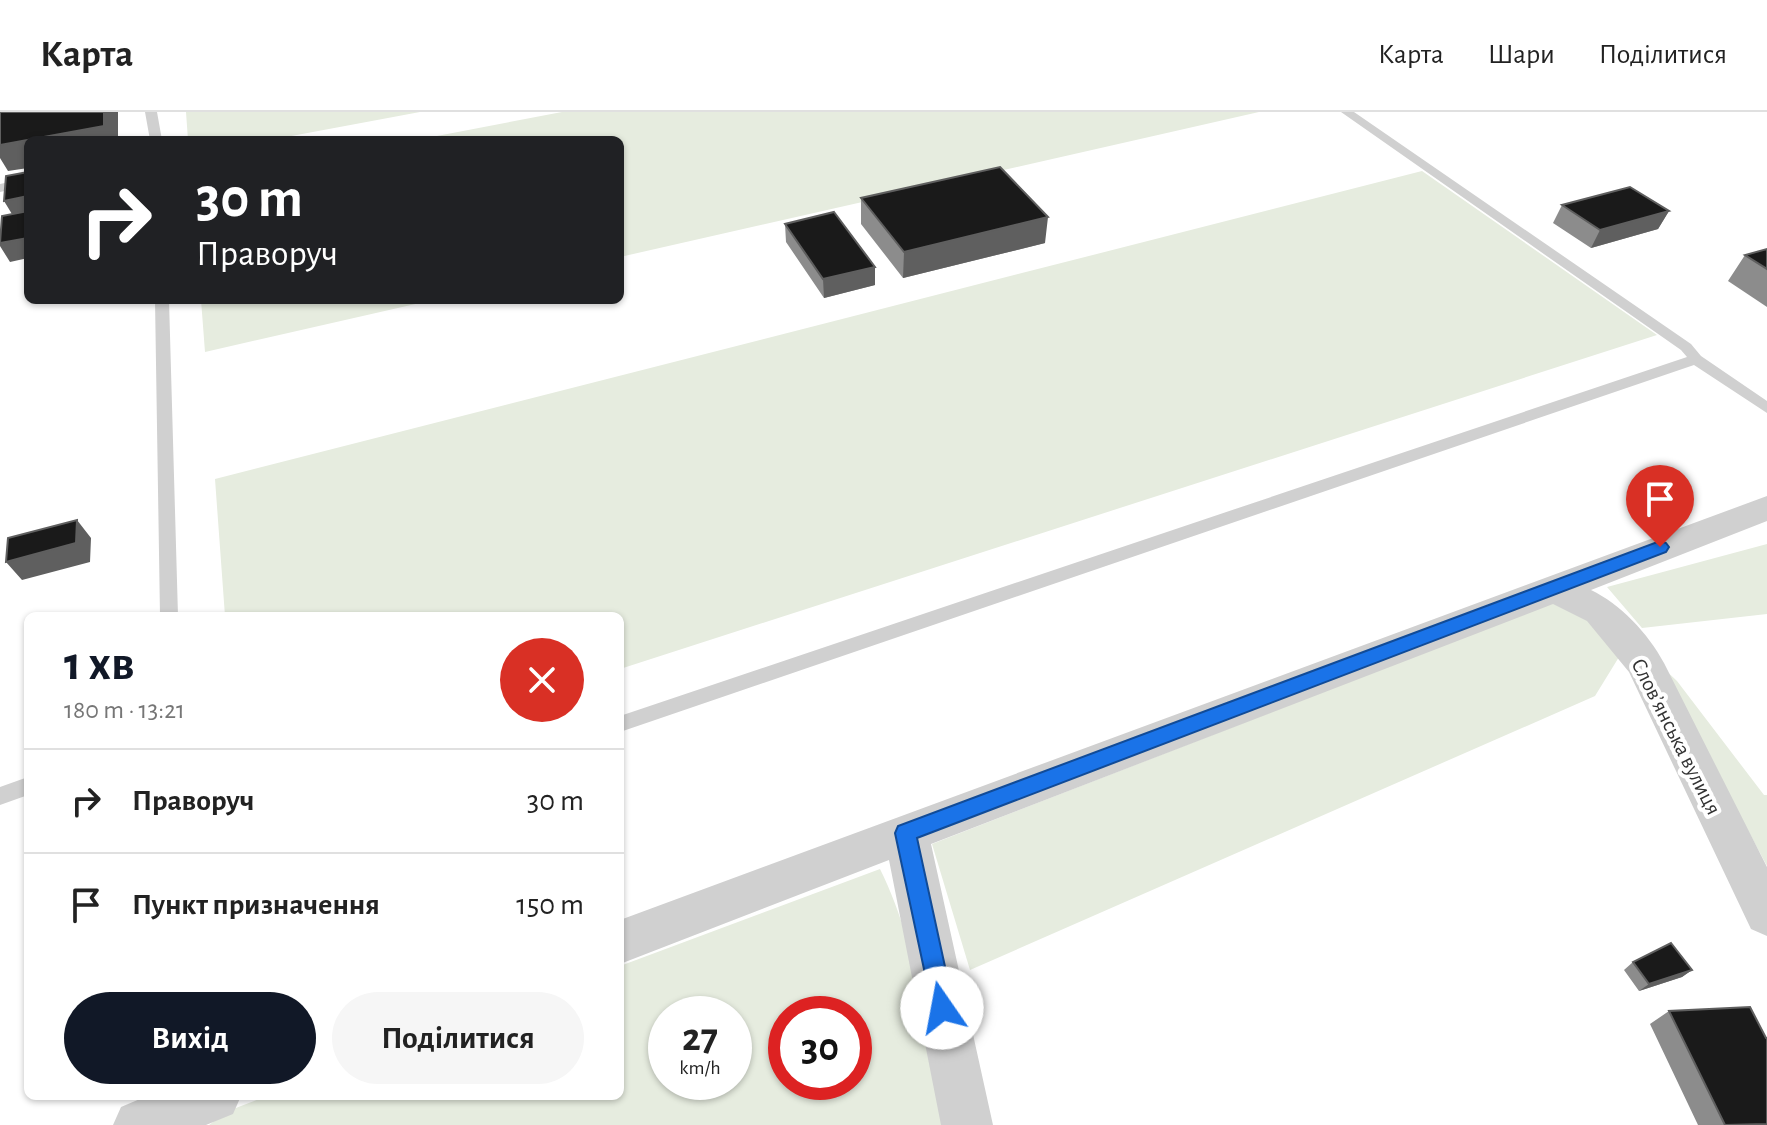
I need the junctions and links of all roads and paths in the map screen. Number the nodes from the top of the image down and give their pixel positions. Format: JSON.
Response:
{"nodes":[{"id":1,"x":151,"y":112,"type":"edge"},
{"id":2,"x":1347,"y":112,"type":"edge"},
{"id":3,"x":155,"y":136,"type":"edge"},
{"id":4,"x":24,"y":183,"type":"edge"},
{"id":5,"x":0,"y":188,"type":"edge"},
{"id":6,"x":162,"y":304,"type":"edge"},
{"id":7,"x":1696,"y":359,"type":"junction"},
{"id":8,"x":1767,"y":408,"type":"edge"},
{"id":9,"x":1767,"y":508,"type":"edge"},
{"id":10,"x":1553,"y":587,"type":"junction"},
{"id":11,"x":169,"y":612,"type":"edge"},
{"id":12,"x":624,"y":723,"type":"edge"},
{"id":13,"x":24,"y":787,"type":"edge"},
{"id":14,"x":0,"y":796,"type":"edge"},
{"id":15,"x":906,"y":833,"type":"junction"},
{"id":16,"x":1767,"y":914,"type":"edge"},
{"id":17,"x":624,"y":940,"type":"edge"},
{"id":18,"x":967,"y":1125,"type":"edge"}],
"edges":[{"from":1,"to":3,"type":"lane"},
{"from":2,"to":7,"type":"lane"},
{"from":4,"to":5,"type":"lane"},
{"from":6,"to":11,"type":"lane"},
{"from":7,"to":8,"type":"lane"},
{"from":7,"to":12,"type":"lane"},
{"from":9,"to":10,"type":"street"},
{"from":10,"to":15,"type":"street"},
{"from":10,"to":16,"type":"street","name":"Словʼянська вулиця"},
{"from":13,"to":14,"type":"lane"},
{"from":15,"to":17,"type":"street"},
{"from":15,"to":18,"type":"street"}]}
